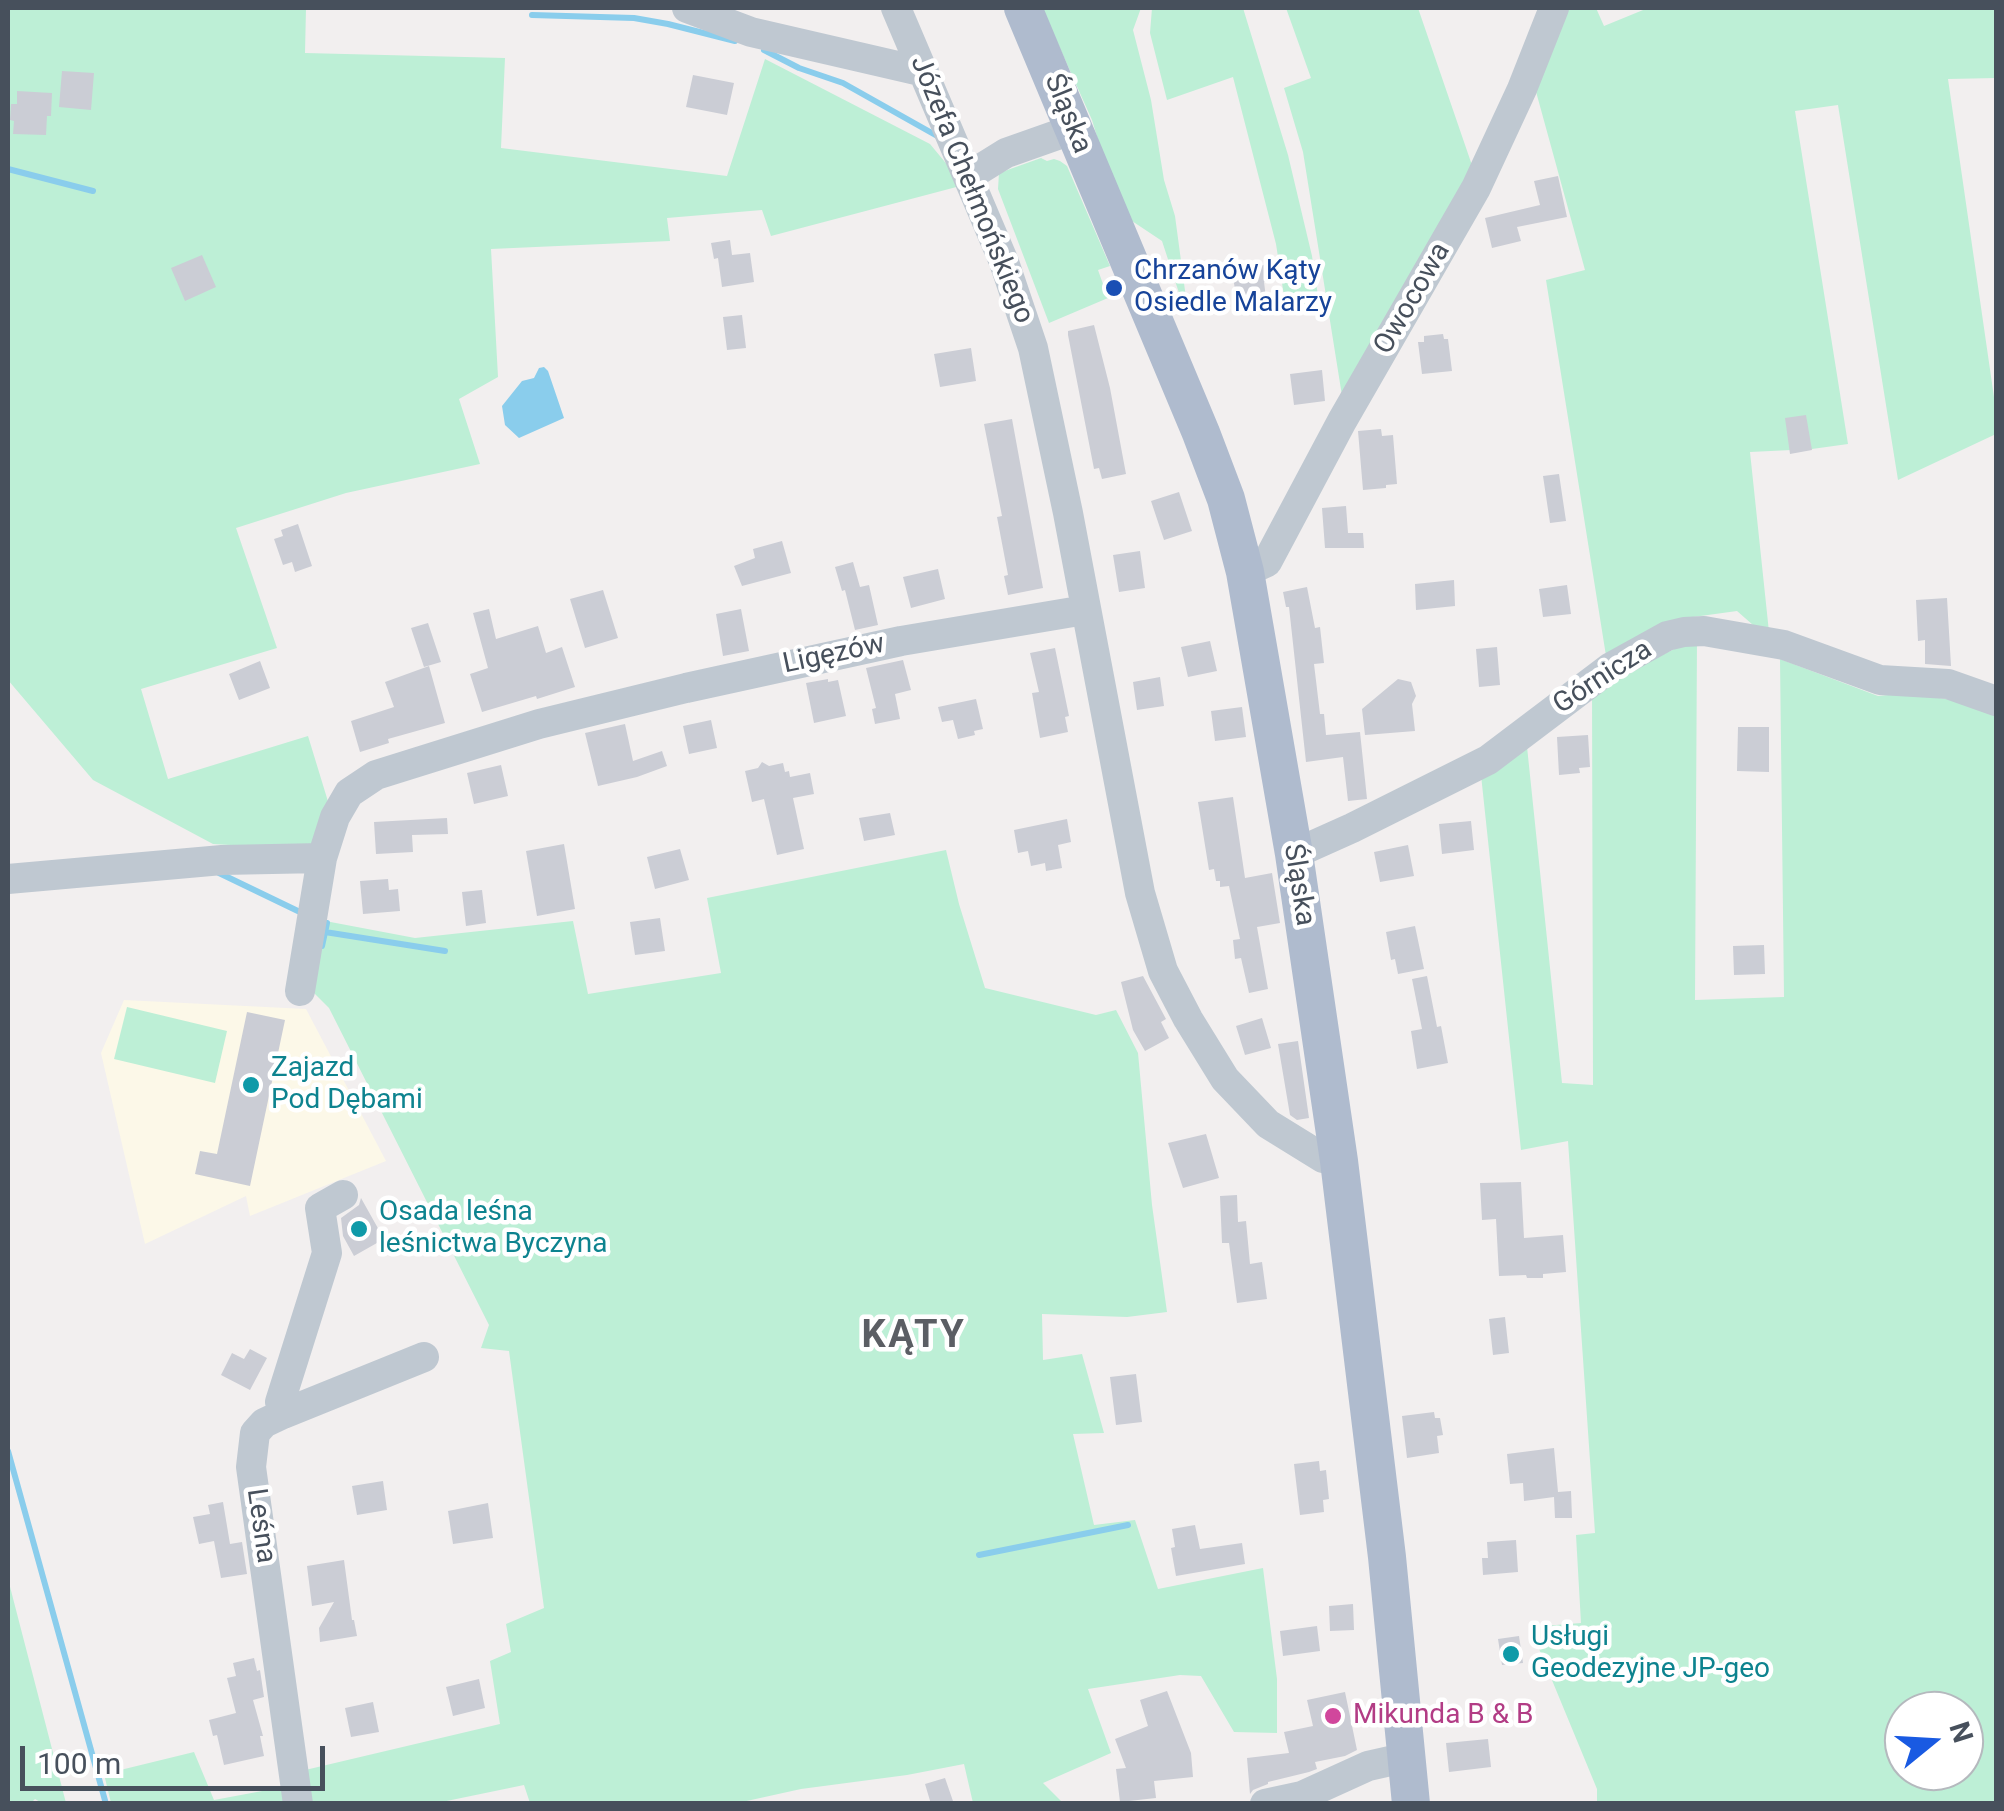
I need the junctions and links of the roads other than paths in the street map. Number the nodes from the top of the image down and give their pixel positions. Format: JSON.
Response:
{"nodes":[{"id":1,"x":687,"y":8,"type":"edge"},
{"id":2,"x":896,"y":8,"type":"edge"},
{"id":3,"x":1024,"y":8,"type":"edge"},
{"id":4,"x":1554,"y":8,"type":"edge"},
{"id":5,"x":924,"y":72,"type":"junction"},
{"id":6,"x":1074,"y":129,"type":"junction"},
{"id":7,"x":969,"y":176,"type":"junction"},
{"id":8,"x":1246,"y":572,"type":"junction"},
{"id":9,"x":1085,"y":610,"type":"junction"},
{"id":10,"x":1996,"y":701,"type":"edge"},
{"id":11,"x":1294,"y":854,"type":"junction"},
{"id":12,"x":322,"y":858,"type":"junction"},
{"id":13,"x":8,"y":879,"type":"edge"},
{"id":14,"x":300,"y":991,"type":"dead end"},
{"id":15,"x":1339,"y":1161,"type":"junction"},
{"id":16,"x":343,"y":1195,"type":"dead end"},
{"id":17,"x":424,"y":1357,"type":"dead end"},
{"id":18,"x":283,"y":1414,"type":"junction"},
{"id":19,"x":1408,"y":1757,"type":"junction"},
{"id":20,"x":298,"y":1804,"type":"edge"},
{"id":21,"x":1265,"y":1804,"type":"edge"},
{"id":22,"x":1411,"y":1804,"type":"edge"}],
"edges":[{"from":1,"to":5,"type":"street"},
{"from":2,"to":5,"type":"street","name":"Józefa Chełmońskiego"},
{"from":3,"to":6,"type":"main road","name":"Śląska"},
{"from":4,"to":8,"type":"street","name":"Owocowa"},
{"from":5,"to":7,"type":"street","name":"Józefa Chełmońskiego"},
{"from":6,"to":7,"type":"street"},
{"from":6,"to":8,"type":"main road","name":"Śląska"},
{"from":7,"to":9,"type":"street","name":"Józefa Chełmońskiego"},
{"from":8,"to":11,"type":"main road","name":"Śląska"},
{"from":9,"to":12,"type":"street","name":"Ligęzów"},
{"from":9,"to":15,"type":"street"},
{"from":10,"to":11,"type":"street","name":"Górnicza"},
{"from":11,"to":15,"type":"main road","name":"Śląska"},
{"from":12,"to":13,"type":"street"},
{"from":12,"to":14,"type":"street"},
{"from":15,"to":19,"type":"main road","name":"Śląska"},
{"from":16,"to":18,"type":"street"},
{"from":17,"to":18,"type":"street","name":"Leśna"},
{"from":18,"to":20,"type":"street","name":"Leśna"},
{"from":19,"to":21,"type":"street"},
{"from":19,"to":22,"type":"main road","name":"Śląska"}]}
